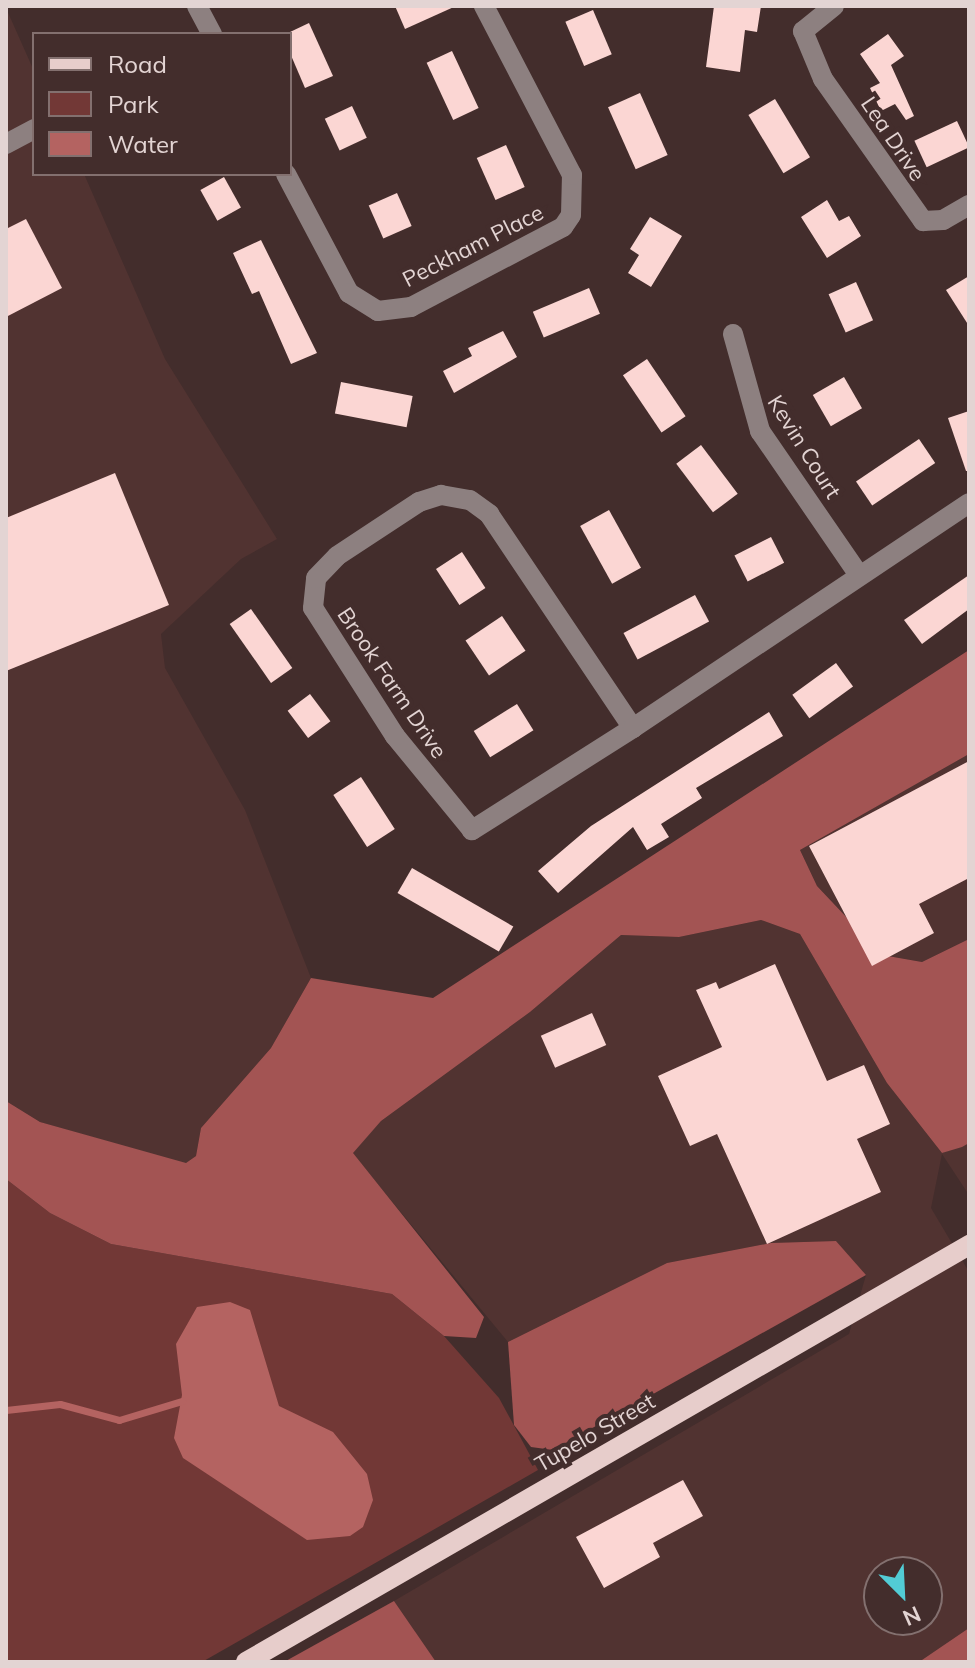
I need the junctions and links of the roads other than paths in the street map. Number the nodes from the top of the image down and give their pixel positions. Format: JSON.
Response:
{"nodes":[{"id":1,"x":197,"y":6,"type":"edge"},
{"id":2,"x":484,"y":6,"type":"edge"},
{"id":3,"x":834,"y":6,"type":"edge"},
{"id":4,"x":210,"y":32,"type":"edge"},
{"id":5,"x":32,"y":130,"type":"edge"},
{"id":6,"x":6,"y":144,"type":"edge"},
{"id":7,"x":287,"y":176,"type":"edge"},
{"id":8,"x":969,"y":205,"type":"edge"},
{"id":9,"x":733,"y":334,"type":"dead end"},
{"id":10,"x":969,"y":503,"type":"edge"},
{"id":11,"x":859,"y":575,"type":"junction"},
{"id":12,"x":633,"y":728,"type":"junction"},
{"id":13,"x":969,"y":1245,"type":"edge"},
{"id":14,"x":246,"y":1662,"type":"edge"}],
"edges":[{"from":1,"to":4,"type":"street"},
{"from":2,"to":7,"type":"street","name":"Peckham Place"},
{"from":3,"to":8,"type":"street","name":"Lea Drive"},
{"from":5,"to":6,"type":"street"},
{"from":9,"to":11,"type":"street","name":"Kevin Court"},
{"from":10,"to":11,"type":"street","name":"Brook Farm Drive"},
{"from":11,"to":12,"type":"street","name":"Brook Farm Drive"},
{"from":12,"to":12,"type":"street","name":"Brook Farm Drive"},
{"from":13,"to":14,"type":"main road","name":"Tupelo Street"}]}
